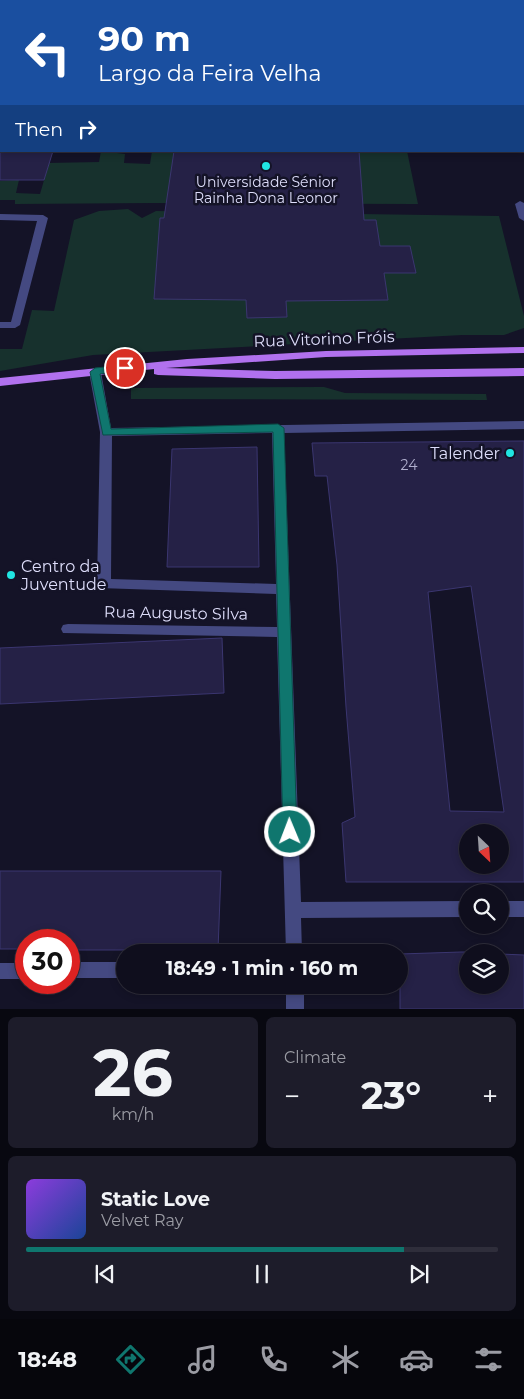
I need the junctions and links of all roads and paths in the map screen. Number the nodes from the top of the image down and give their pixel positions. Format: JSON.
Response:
{"nodes":[{"id":1,"x":520,"y":204,"type":"dead end"},
{"id":2,"x":0,"y":217,"type":"edge"},
{"id":3,"x":524,"y":218,"type":"edge"},
{"id":4,"x":0,"y":325,"type":"edge"},
{"id":5,"x":524,"y":350,"type":"edge"},
{"id":6,"x":125,"y":368,"type":"junction"},
{"id":7,"x":95,"y":372,"type":"junction"},
{"id":8,"x":524,"y":372,"type":"edge"},
{"id":9,"x":0,"y":382,"type":"edge"},
{"id":10,"x":524,"y":425,"type":"edge"},
{"id":11,"x":278,"y":428,"type":"junction"},
{"id":12,"x":106,"y":432,"type":"junction"},
{"id":13,"x":283,"y":589,"type":"junction"},
{"id":14,"x":68,"y":629,"type":"dead end"},
{"id":15,"x":284,"y":632,"type":"junction"},
{"id":16,"x":459,"y":909,"type":"edge"},
{"id":17,"x":509,"y":909,"type":"edge"},
{"id":18,"x":524,"y":909,"type":"edge"},
{"id":19,"x":292,"y":910,"type":"junction"},
{"id":20,"x":294,"y":944,"type":"edge"},
{"id":21,"x":80,"y":970,"type":"edge"},
{"id":22,"x":116,"y":970,"type":"edge"},
{"id":23,"x":0,"y":971,"type":"edge"},
{"id":24,"x":15,"y":971,"type":"edge"},
{"id":25,"x":294,"y":994,"type":"edge"},
{"id":26,"x":295,"y":1009,"type":"edge"}],
"edges":[{"from":1,"to":3,"type":"street"},
{"from":2,"to":4,"type":"street"},
{"from":5,"to":6,"type":"main road","name":"Rua Vitorino Fróis"},
{"from":6,"to":7,"type":"main road","name":"Rua Vitorino Fróis"},
{"from":6,"to":8,"type":"main road","name":"Rua Vitorino Fróis"},
{"from":7,"to":9,"type":"main road","name":"Rua Vitorino Fróis"},
{"from":7,"to":12,"type":"street"},
{"from":10,"to":11,"type":"street"},
{"from":11,"to":12,"type":"street"},
{"from":11,"to":13,"type":"street"},
{"from":12,"to":13,"type":"street"},
{"from":13,"to":15,"type":"street"},
{"from":14,"to":15,"type":"street","name":"Rua Augusto Silva"},
{"from":15,"to":19,"type":"street"},
{"from":16,"to":19,"type":"street"},
{"from":17,"to":18,"type":"street"},
{"from":19,"to":20,"type":"street"},
{"from":21,"to":22,"type":"street"},
{"from":23,"to":24,"type":"street"},
{"from":25,"to":26,"type":"street"}]}
